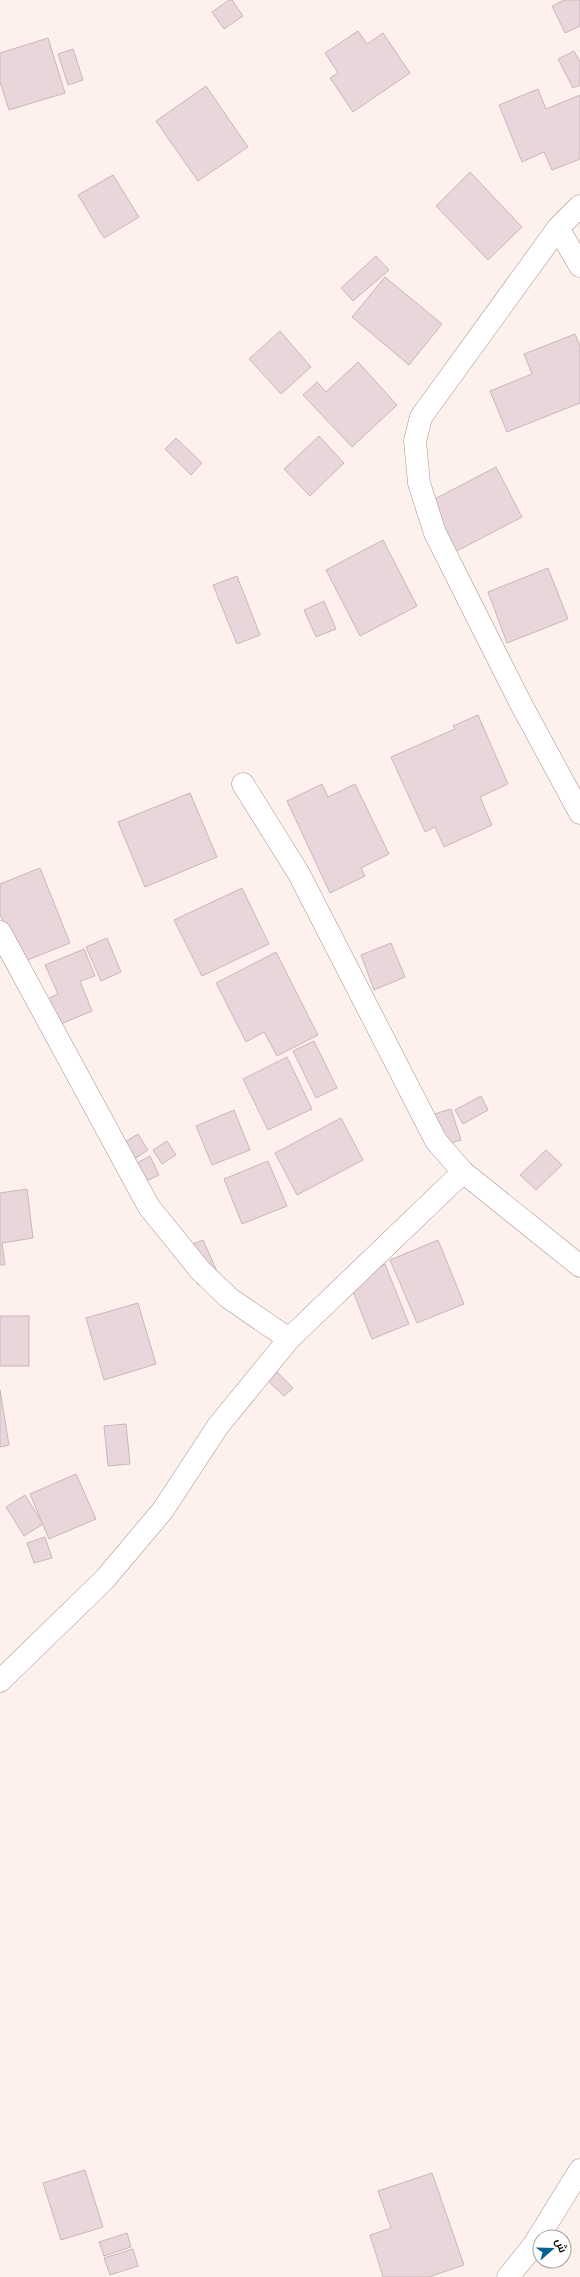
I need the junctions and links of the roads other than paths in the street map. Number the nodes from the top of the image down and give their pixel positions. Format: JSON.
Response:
{"nodes":[{"id":1,"x":580,"y":206,"type":"edge"},
{"id":2,"x":558,"y":228,"type":"junction"},
{"id":3,"x":580,"y":266,"type":"edge"},
{"id":4,"x":244,"y":784,"type":"dead end"},
{"id":5,"x":580,"y":813,"type":"edge"},
{"id":6,"x":0,"y":932,"type":"edge"},
{"id":7,"x":463,"y":1172,"type":"junction"},
{"id":8,"x":580,"y":1266,"type":"edge"},
{"id":9,"x":289,"y":1339,"type":"junction"},
{"id":10,"x":0,"y":1680,"type":"edge"},
{"id":11,"x":580,"y":2170,"type":"edge"},
{"id":12,"x":508,"y":2277,"type":"edge"}],
"edges":[{"from":1,"to":2,"type":"street"},
{"from":2,"to":3,"type":"street"},
{"from":2,"to":5,"type":"street"},
{"from":4,"to":7,"type":"street"},
{"from":6,"to":9,"type":"street"},
{"from":7,"to":8,"type":"street"},
{"from":7,"to":9,"type":"street"},
{"from":9,"to":10,"type":"street"},
{"from":11,"to":12,"type":"street"}]}
